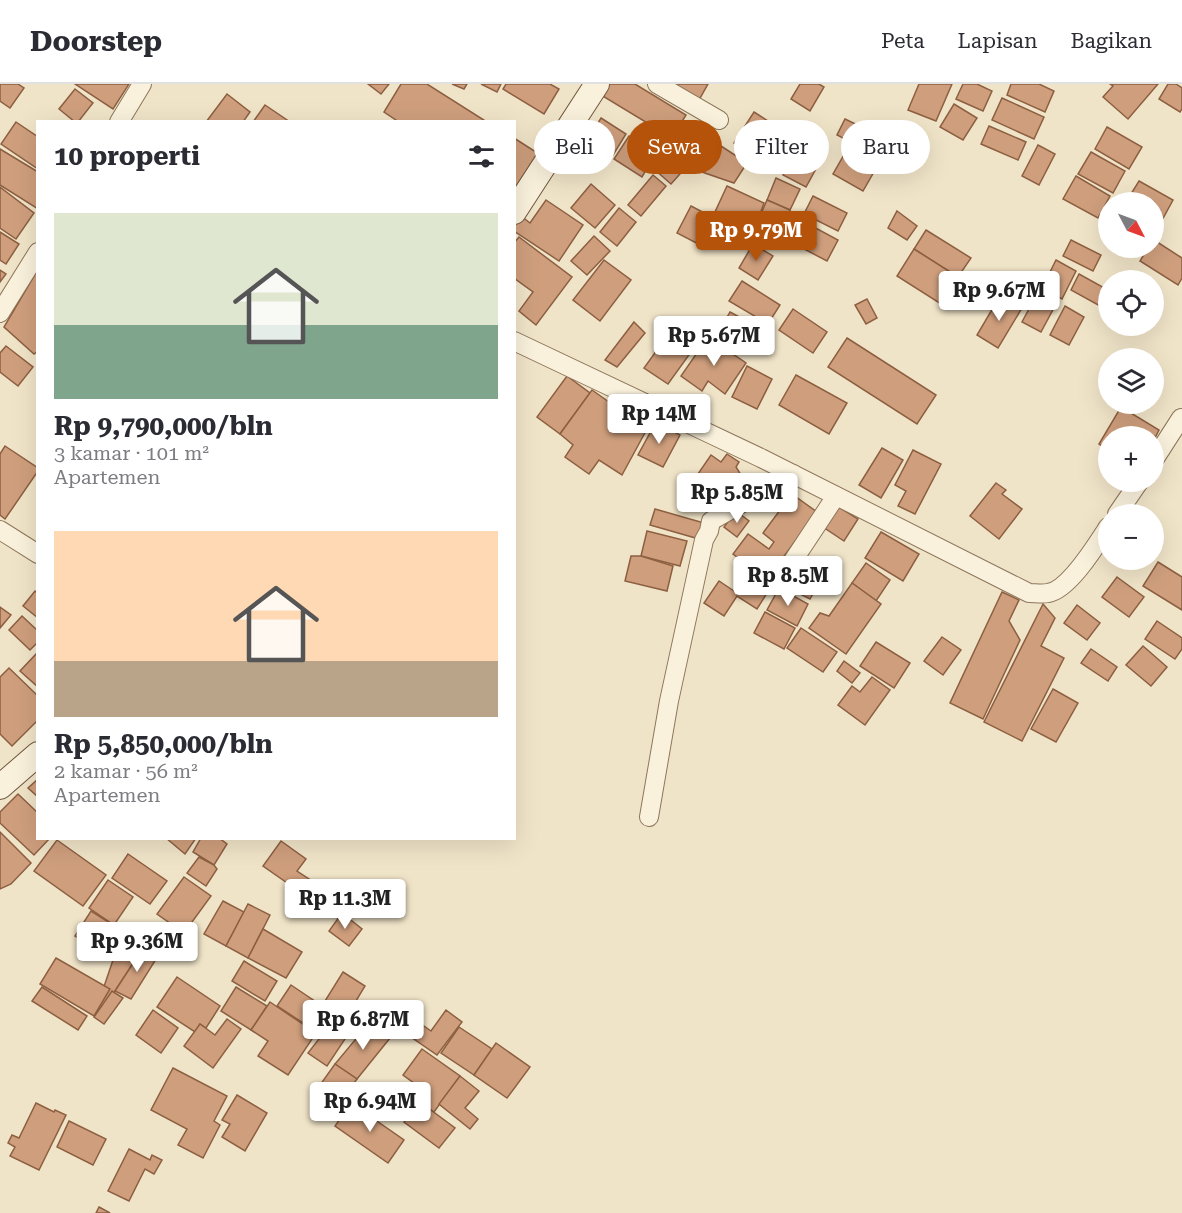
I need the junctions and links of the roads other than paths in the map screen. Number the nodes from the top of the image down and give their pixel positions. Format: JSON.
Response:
{"nodes":[{"id":1,"x":142,"y":84,"type":"edge"},
{"id":2,"x":597,"y":84,"type":"edge"},
{"id":3,"x":657,"y":84,"type":"edge"},
{"id":4,"x":120,"y":120,"type":"edge"},
{"id":5,"x":719,"y":120,"type":"dead end"},
{"id":6,"x":516,"y":209,"type":"edge"},
{"id":7,"x":36,"y":255,"type":"edge"},
{"id":8,"x":0,"y":313,"type":"edge"},
{"id":9,"x":516,"y":342,"type":"edge"},
{"id":10,"x":1182,"y":418,"type":"edge"},
{"id":11,"x":1164,"y":445,"type":"edge"},
{"id":12,"x":793,"y":474,"type":"junction"},
{"id":13,"x":836,"y":496,"type":"junction"},
{"id":14,"x":0,"y":530,"type":"edge"},
{"id":15,"x":1098,"y":543,"type":"edge"},
{"id":16,"x":36,"y":553,"type":"edge"},
{"id":17,"x":779,"y":582,"type":"dead end"},
{"id":18,"x":36,"y":756,"type":"edge"},
{"id":19,"x":0,"y":787,"type":"edge"},
{"id":20,"x":649,"y":817,"type":"dead end"}],
"edges":[{"from":1,"to":4,"type":"street"},
{"from":2,"to":6,"type":"street"},
{"from":3,"to":5,"type":"street"},
{"from":7,"to":8,"type":"street"},
{"from":9,"to":12,"type":"street"},
{"from":10,"to":11,"type":"street"},
{"from":12,"to":13,"type":"street"},
{"from":12,"to":20,"type":"street"},
{"from":13,"to":15,"type":"street"},
{"from":13,"to":17,"type":"street"},
{"from":14,"to":16,"type":"street"},
{"from":18,"to":19,"type":"street"}]}
